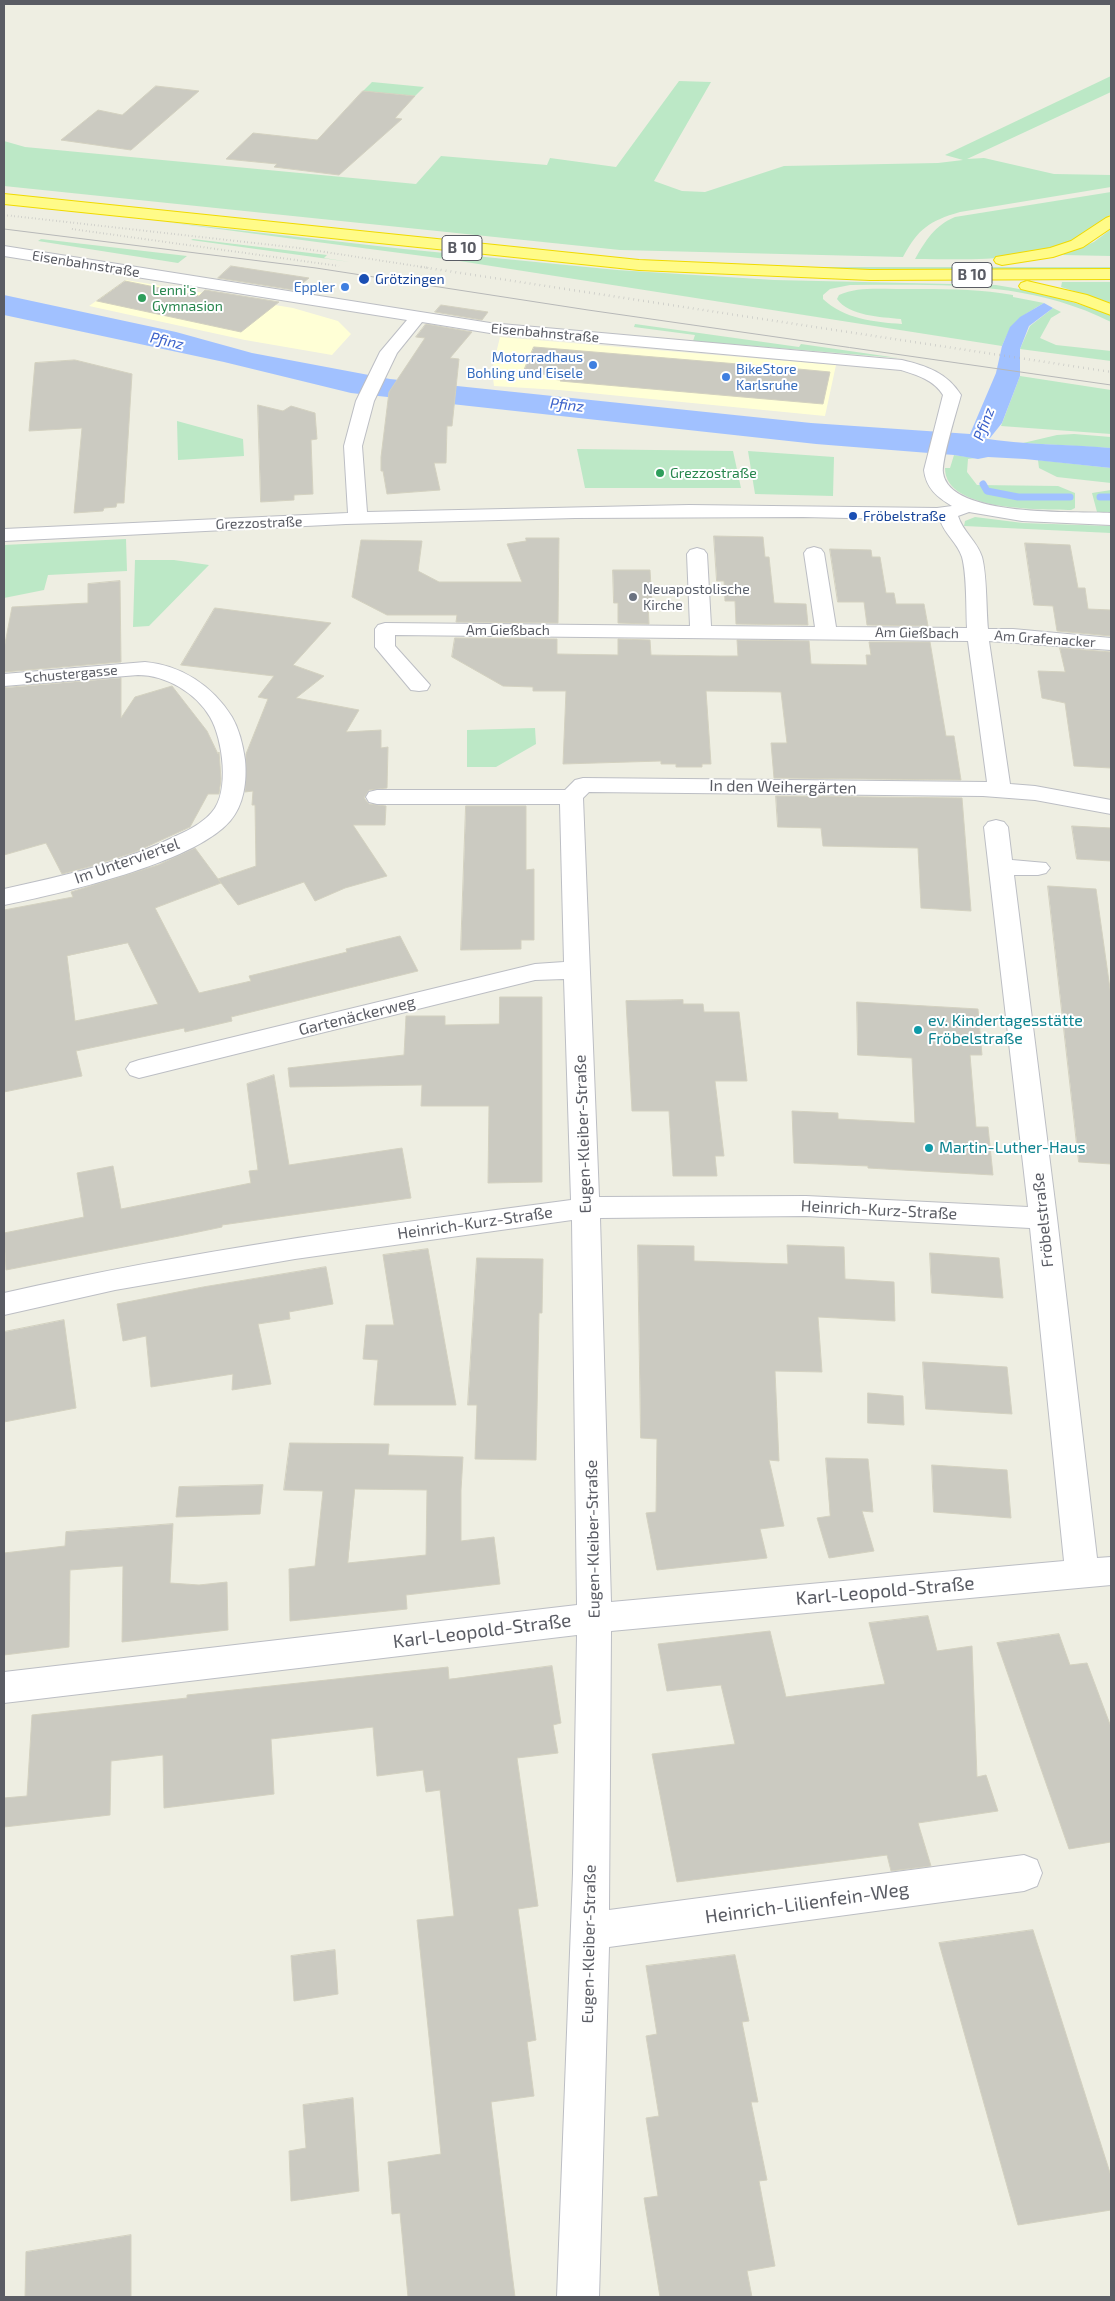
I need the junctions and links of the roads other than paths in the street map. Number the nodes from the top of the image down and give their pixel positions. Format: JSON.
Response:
{"nodes":[{"id":1,"x":10,"y":196,"type":"edge"},
{"id":2,"x":1111,"y":221,"type":"edge"},
{"id":3,"x":4,"y":251,"type":"edge"},
{"id":4,"x":933,"y":264,"type":"junction"},
{"id":5,"x":1111,"y":264,"type":"edge"},
{"id":6,"x":1111,"y":274,"type":"edge"},
{"id":7,"x":911,"y":276,"type":"junction"},
{"id":8,"x":1111,"y":310,"type":"edge"},
{"id":9,"x":418,"y":318,"type":"junction"},
{"id":10,"x":967,"y":505,"type":"junction"},
{"id":11,"x":948,"y":514,"type":"junction"},
{"id":12,"x":358,"y":519,"type":"junction"},
{"id":13,"x":1111,"y":519,"type":"edge"},
{"id":14,"x":4,"y":535,"type":"edge"},
{"id":15,"x":814,"y":553,"type":"dead end"},
{"id":16,"x":697,"y":554,"type":"dead end"},
{"id":17,"x":701,"y":631,"type":"junction"},
{"id":18,"x":826,"y":632,"type":"junction"},
{"id":19,"x":978,"y":634,"type":"junction"},
{"id":20,"x":1111,"y":644,"type":"edge"},
{"id":21,"x":139,"y":669,"type":"joint"},
{"id":22,"x":4,"y":680,"type":"edge"},
{"id":23,"x":419,"y":685,"type":"dead end"},
{"id":24,"x":991,"y":789,"type":"junction"},
{"id":25,"x":577,"y":791,"type":"junction"},
{"id":26,"x":377,"y":797,"type":"dead end"},
{"id":27,"x":1111,"y":807,"type":"edge"},
{"id":28,"x":996,"y":827,"type":"dead end"},
{"id":29,"x":1002,"y":867,"type":"junction"},
{"id":30,"x":1038,"y":868,"type":"dead end"},
{"id":31,"x":4,"y":897,"type":"edge"},
{"id":32,"x":576,"y":970,"type":"junction"},
{"id":33,"x":139,"y":1069,"type":"dead end"},
{"id":34,"x":586,"y":1208,"type":"junction"},
{"id":35,"x":1043,"y":1218,"type":"junction"},
{"id":36,"x":4,"y":1304,"type":"edge"},
{"id":37,"x":1096,"y":1572,"type":"edge"},
{"id":38,"x":594,"y":1618,"type":"junction"},
{"id":39,"x":4,"y":1688,"type":"edge"},
{"id":40,"x":1024,"y":1874,"type":"dead end"},
{"id":41,"x":590,"y":1931,"type":"junction"},
{"id":42,"x":578,"y":2297,"type":"edge"}],
"edges":[{"from":1,"to":4,"type":"highway","number":"B 10"},
{"from":1,"to":7,"type":"highway","number":"B 10"},
{"from":2,"to":4,"type":"highway"},
{"from":3,"to":9,"type":"street","name":"Eisenbahnstraße"},
{"from":4,"to":5,"type":"highway","number":"B 10"},
{"from":6,"to":7,"type":"highway","number":"B 10"},
{"from":7,"to":8,"type":"highway"},
{"from":9,"to":10,"type":"street","name":"Eisenbahnstraße"},
{"from":9,"to":12,"type":"street"},
{"from":10,"to":11,"type":"street","name":"Grezzostraße"},
{"from":10,"to":13,"type":"street"},
{"from":11,"to":12,"type":"street","name":"Grezzostraße"},
{"from":11,"to":19,"type":"street"},
{"from":12,"to":14,"type":"street","name":"Grezzostraße"},
{"from":15,"to":18,"type":"street"},
{"from":16,"to":17,"type":"street"},
{"from":17,"to":18,"type":"street","name":"Am Gießbach"},
{"from":17,"to":23,"type":"street","name":"Am Gießbach"},
{"from":18,"to":19,"type":"street","name":"Am Gießbach"},
{"from":19,"to":20,"type":"street","name":"Am Grafenacker"},
{"from":19,"to":24,"type":"street"},
{"from":21,"to":22,"type":"street","name":"Schustergasse"},
{"from":21,"to":31,"type":"street","name":"Im Unterviertel"},
{"from":24,"to":25,"type":"street","name":"In den Weihergärten"},
{"from":24,"to":27,"type":"street","name":"In den Weihergärten"},
{"from":25,"to":26,"type":"street","name":"In den Weihergärten"},
{"from":25,"to":32,"type":"street","name":"Eugen-Kleiber-Straße"},
{"from":28,"to":29,"type":"street","name":"Fröbelstraße"},
{"from":29,"to":30,"type":"street"},
{"from":29,"to":35,"type":"street","name":"Fröbelstraße"},
{"from":32,"to":33,"type":"street","name":"Gartenäckerweg"},
{"from":32,"to":34,"type":"street","name":"Eugen-Kleiber-Straße"},
{"from":34,"to":35,"type":"street","name":"Heinrich-Kurz-Straße"},
{"from":34,"to":36,"type":"street","name":"Heinrich-Kurz-Straße"},
{"from":34,"to":38,"type":"street","name":"Eugen-Kleiber-Straße"},
{"from":35,"to":37,"type":"street","name":"Fröbelstraße"},
{"from":37,"to":38,"type":"street","name":"Karl-Leopold-Straße"},
{"from":38,"to":39,"type":"street","name":"Karl-Leopold-Straße"},
{"from":38,"to":41,"type":"street","name":"Eugen-Kleiber-Straße"},
{"from":40,"to":41,"type":"street","name":"Heinrich-Lilienfein-Weg"},
{"from":41,"to":42,"type":"street","name":"Eugen-Kleiber-Straße"}]}
